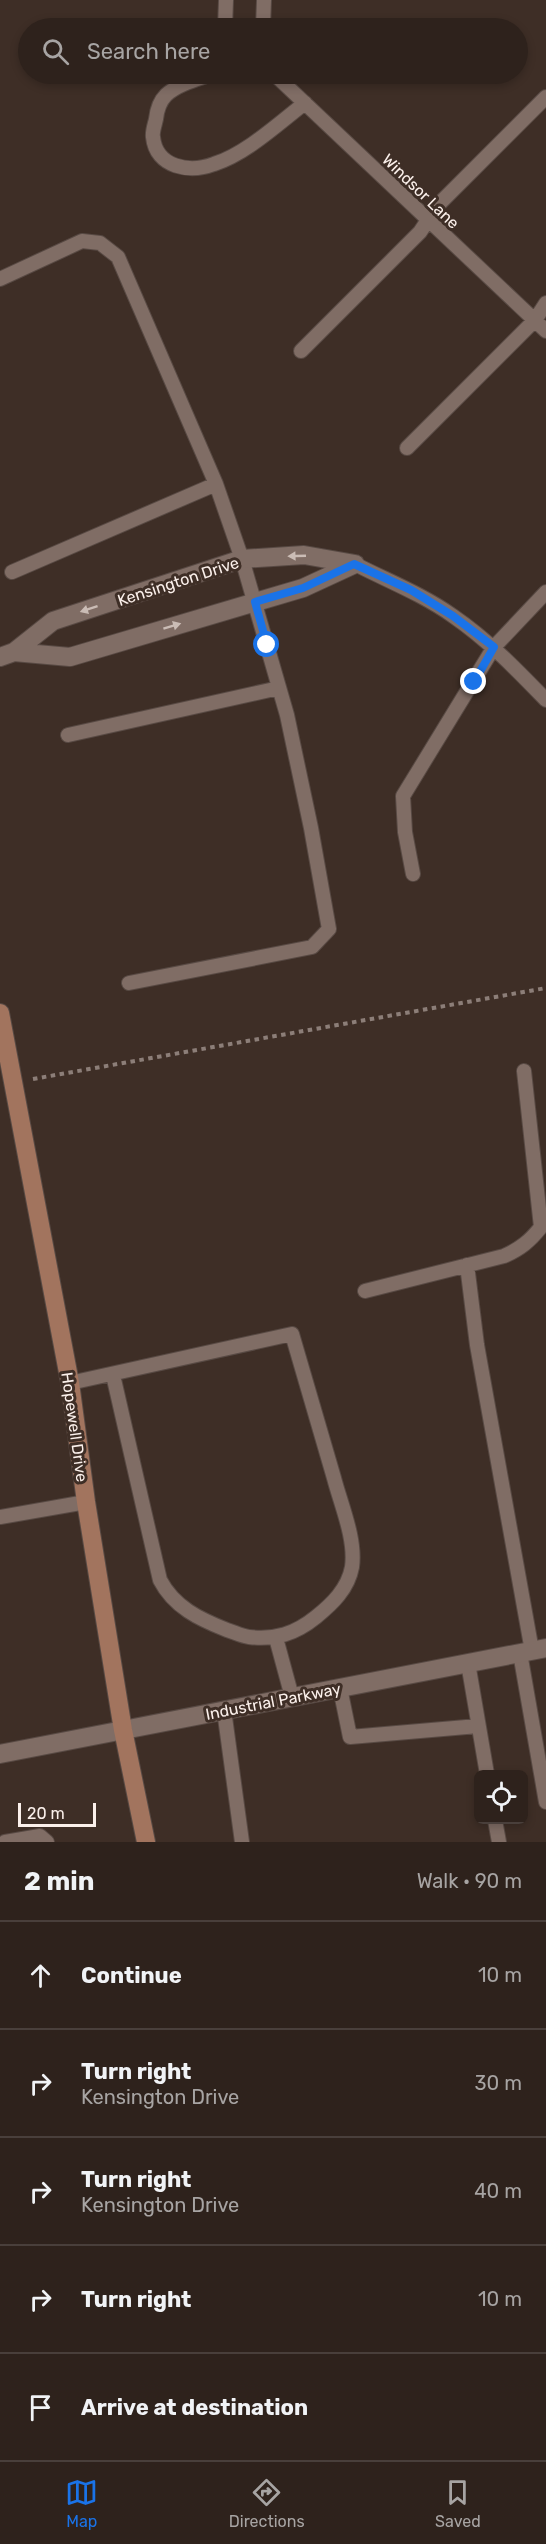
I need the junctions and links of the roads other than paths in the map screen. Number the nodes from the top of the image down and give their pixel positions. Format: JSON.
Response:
{"nodes":[{"id":1,"x":226,"y":0,"type":"edge"},
{"id":2,"x":264,"y":0,"type":"edge"},
{"id":3,"x":225,"y":18,"type":"edge"},
{"id":4,"x":263,"y":18,"type":"edge"},
{"id":5,"x":187,"y":84,"type":"edge"},
{"id":6,"x":285,"y":84,"type":"edge"},
{"id":7,"x":546,"y":97,"type":"edge"},
{"id":8,"x":305,"y":103,"type":"junction"},
{"id":9,"x":428,"y":219,"type":"junction"},
{"id":10,"x":0,"y":279,"type":"edge"},
{"id":11,"x":546,"y":303,"type":"edge"},
{"id":12,"x":535,"y":320,"type":"junction"},
{"id":13,"x":546,"y":331,"type":"edge"},
{"id":14,"x":301,"y":351,"type":"dead end"},
{"id":15,"x":407,"y":448,"type":"dead end"},
{"id":16,"x":216,"y":484,"type":"junction"},
{"id":17,"x":242,"y":559,"type":"junction"},
{"id":18,"x":354,"y":564,"type":"junction"},
{"id":19,"x":12,"y":572,"type":"dead end"},
{"id":20,"x":546,"y":592,"type":"edge"},
{"id":21,"x":255,"y":602,"type":"junction"},
{"id":22,"x":494,"y":647,"type":"junction"},
{"id":23,"x":7,"y":655,"type":"edge"},
{"id":24,"x":279,"y":688,"type":"junction"},
{"id":25,"x":546,"y":700,"type":"edge"},
{"id":26,"x":68,"y":735,"type":"dead end"},
{"id":27,"x":413,"y":874,"type":"dead end"},
{"id":28,"x":129,"y":983,"type":"dead end"},
{"id":29,"x":0,"y":1013,"type":"edge"},
{"id":30,"x":524,"y":1071,"type":"dead end"},
{"id":31,"x":467,"y":1265,"type":"junction"},
{"id":32,"x":365,"y":1291,"type":"dead end"},
{"id":33,"x":113,"y":1375,"type":"junction"},
{"id":34,"x":70,"y":1383,"type":"junction"},
{"id":35,"x":86,"y":1502,"type":"junction"},
{"id":36,"x":0,"y":1517,"type":"edge"},
{"id":37,"x":276,"y":1638,"type":"junction"},
{"id":38,"x":533,"y":1651,"type":"edge"},
{"id":39,"x":468,"y":1663,"type":"junction"},
{"id":40,"x":340,"y":1688,"type":"junction"},
{"id":41,"x":292,"y":1697,"type":"junction"},
{"id":42,"x":224,"y":1710,"type":"junction"},
{"id":43,"x":478,"y":1726,"type":"junction"},
{"id":44,"x":123,"y":1730,"type":"junction"},
{"id":45,"x":0,"y":1754,"type":"edge"},
{"id":46,"x":486,"y":1770,"type":"edge"},
{"id":47,"x":546,"y":1802,"type":"edge"},
{"id":48,"x":496,"y":1824,"type":"edge"},
{"id":49,"x":5,"y":1842,"type":"edge"},
{"id":50,"x":47,"y":1842,"type":"edge"},
{"id":51,"x":146,"y":1842,"type":"edge"},
{"id":52,"x":242,"y":1842,"type":"edge"},
{"id":53,"x":499,"y":1842,"type":"edge"}],
"edges":[{"from":1,"to":3,"type":"lane"},
{"from":2,"to":4,"type":"lane"},
{"from":5,"to":8,"type":"lane"},
{"from":6,"to":8,"type":"lane","name":"Windsor Lane"},
{"from":7,"to":9,"type":"lane"},
{"from":8,"to":9,"type":"lane","name":"Windsor Lane"},
{"from":9,"to":12,"type":"lane","name":"Windsor Lane"},
{"from":9,"to":14,"type":"lane"},
{"from":10,"to":16,"type":"lane"},
{"from":11,"to":12,"type":"lane"},
{"from":12,"to":13,"type":"lane","name":"Windsor Lane"},
{"from":12,"to":15,"type":"lane"},
{"from":16,"to":17,"type":"lane"},
{"from":16,"to":19,"type":"lane"},
{"from":18,"to":17,"type":"street","name":"Kensington Drive","one_way":true},
{"from":17,"to":21,"type":"lane"},
{"from":17,"to":23,"type":"street","name":"Kensington Drive","one_way":true},
{"from":18,"to":21,"type":"street","name":"Kensington Drive"},
{"from":18,"to":22,"type":"lane","name":"Kensington Drive"},
{"from":20,"to":22,"type":"lane"},
{"from":23,"to":21,"type":"street","name":"Kensington Drive","one_way":true},
{"from":21,"to":24,"type":"lane"},
{"from":22,"to":25,"type":"lane","name":"Kensington Drive"},
{"from":22,"to":27,"type":"lane"},
{"from":24,"to":26,"type":"lane"},
{"from":24,"to":28,"type":"lane"},
{"from":29,"to":34,"type":"main road","name":"Hopewell Drive"},
{"from":30,"to":31,"type":"lane"},
{"from":31,"to":32,"type":"lane"},
{"from":31,"to":38,"type":"lane"},
{"from":33,"to":34,"type":"lane"},
{"from":33,"to":37,"type":"lane"},
{"from":33,"to":37,"type":"lane"},
{"from":34,"to":35,"type":"main road","name":"Hopewell Drive"},
{"from":35,"to":36,"type":"lane"},
{"from":35,"to":44,"type":"main road","name":"Hopewell Drive"},
{"from":37,"to":41,"type":"lane"},
{"from":38,"to":39,"type":"street","name":"Industrial Parkway"},
{"from":38,"to":47,"type":"lane"},
{"from":39,"to":40,"type":"street","name":"Industrial Parkway"},
{"from":39,"to":43,"type":"lane"},
{"from":40,"to":41,"type":"street","name":"Industrial Parkway"},
{"from":40,"to":43,"type":"lane"},
{"from":41,"to":42,"type":"street","name":"Industrial Parkway"},
{"from":42,"to":44,"type":"street","name":"Industrial Parkway"},
{"from":42,"to":52,"type":"lane"},
{"from":43,"to":46,"type":"lane"},
{"from":44,"to":45,"type":"street","name":"Industrial Parkway"},
{"from":44,"to":51,"type":"main road","name":"Hopewell Drive"},
{"from":48,"to":53,"type":"lane"},
{"from":49,"to":50,"type":"lane"}]}
